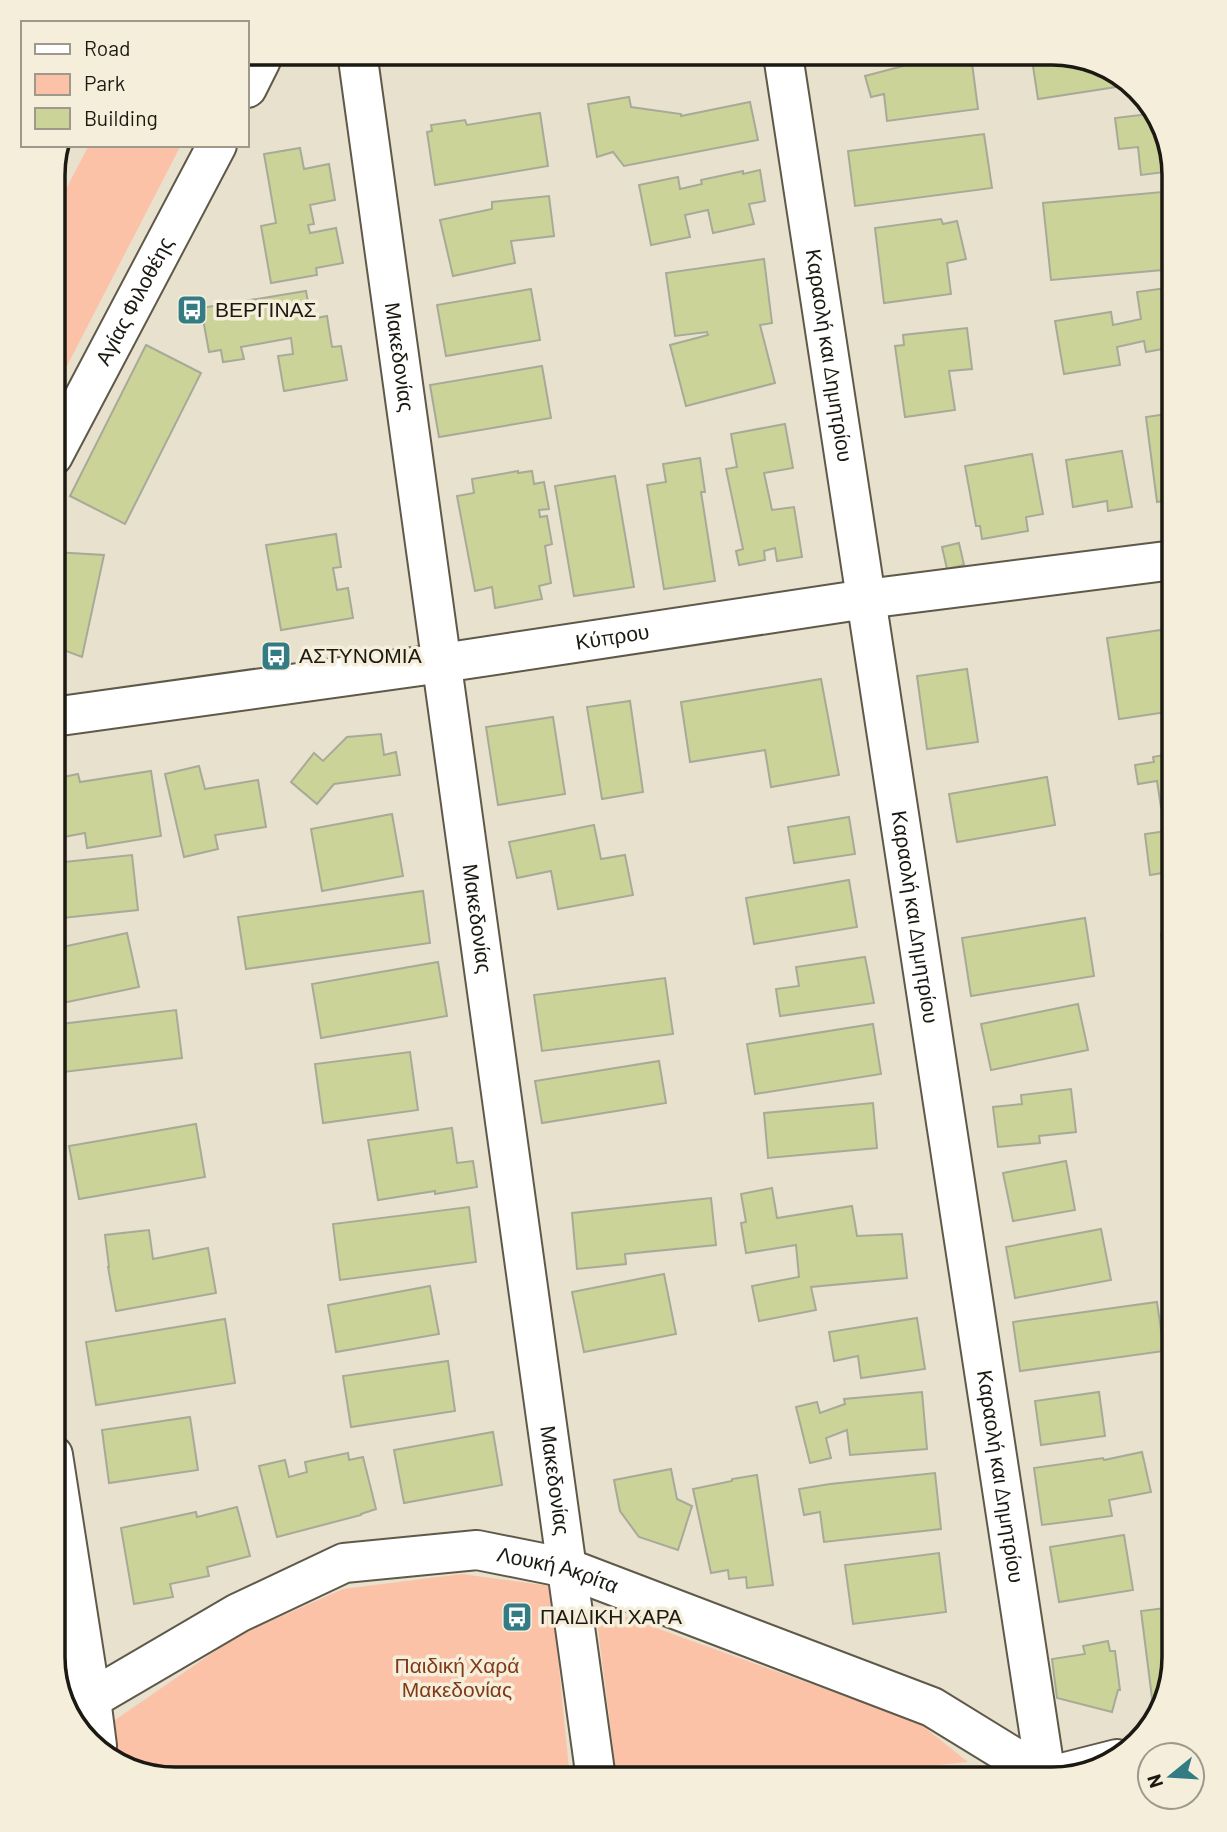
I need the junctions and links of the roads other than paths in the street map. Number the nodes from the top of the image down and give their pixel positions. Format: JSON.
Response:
{"nodes":[{"id":1,"x":258,"y":65,"type":"edge"},
{"id":2,"x":359,"y":65,"type":"edge"},
{"id":3,"x":785,"y":65,"type":"edge"},
{"id":4,"x":248,"y":86,"type":"edge"},
{"id":5,"x":215,"y":147,"type":"edge"},
{"id":6,"x":65,"y":433,"type":"edge"},
{"id":7,"x":1162,"y":562,"type":"edge"},
{"id":8,"x":866,"y":599,"type":"junction"},
{"id":9,"x":442,"y":663,"type":"junction"},
{"id":10,"x":65,"y":715,"type":"edge"},
{"id":11,"x":567,"y":1568,"type":"junction"},
{"id":12,"x":65,"y":1569,"type":"edge"},
{"id":13,"x":81,"y":1710,"type":"edge"},
{"id":14,"x":594,"y":1767,"type":"edge"},
{"id":15,"x":1018,"y":1767,"type":"edge"},
{"id":16,"x":1032,"y":1767,"type":"edge"}],
"edges":[{"from":1,"to":4,"type":"street"},
{"from":2,"to":9,"type":"street","name":"Μακεδονίας"},
{"from":3,"to":8,"type":"street","name":"Καραολή και Δημητρίου"},
{"from":5,"to":6,"type":"street","name":"Αγίας Φιλοθέης"},
{"from":7,"to":8,"type":"street","name":"Κύπρου"},
{"from":8,"to":9,"type":"street","name":"Κύπρου"},
{"from":8,"to":16,"type":"street","name":"Καραολή και Δημητρίου"},
{"from":9,"to":10,"type":"street","name":"Κύπρου"},
{"from":9,"to":11,"type":"street","name":"Μακεδονίας"},
{"from":11,"to":13,"type":"street","name":"Λουκή Ακρίτα"},
{"from":11,"to":14,"type":"street","name":"Μακεδονίας"},
{"from":11,"to":15,"type":"street","name":"Λουκή Ακρίτα"},
{"from":12,"to":13,"type":"street"}]}
